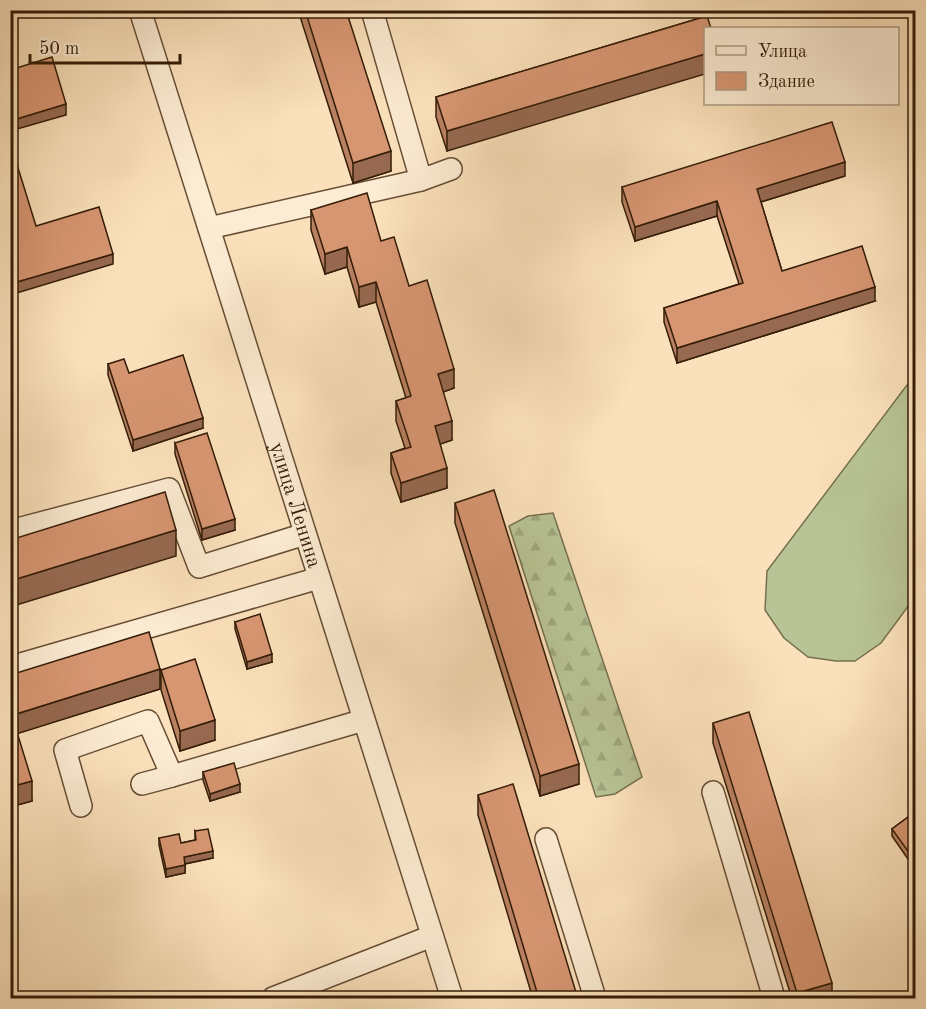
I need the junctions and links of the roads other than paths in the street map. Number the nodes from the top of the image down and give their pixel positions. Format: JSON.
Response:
{"nodes":[{"id":1,"x":140,"y":10,"type":"edge"},
{"id":2,"x":372,"y":10,"type":"edge"},
{"id":3,"x":451,"y":169,"type":"dead end"},
{"id":4,"x":421,"y":180,"type":"junction"},
{"id":5,"x":208,"y":228,"type":"junction"},
{"id":6,"x":10,"y":531,"type":"edge"},
{"id":7,"x":305,"y":534,"type":"junction"},
{"id":8,"x":319,"y":578,"type":"junction"},
{"id":9,"x":10,"y":667,"type":"edge"},
{"id":10,"x":364,"y":720,"type":"junction"},
{"id":11,"x":172,"y":776,"type":"junction"},
{"id":12,"x":142,"y":784,"type":"dead end"},
{"id":13,"x":713,"y":792,"type":"dead end"},
{"id":14,"x":81,"y":806,"type":"dead end"},
{"id":15,"x":546,"y":839,"type":"dead end"},
{"id":16,"x":432,"y":936,"type":"junction"},
{"id":17,"x":278,"y":997,"type":"edge"},
{"id":18,"x":452,"y":999,"type":"edge"},
{"id":19,"x":594,"y":999,"type":"edge"},
{"id":20,"x":774,"y":999,"type":"edge"}],
"edges":[{"from":1,"to":5,"type":"street","name":"улица Ленина"},
{"from":2,"to":4,"type":"street"},
{"from":3,"to":4,"type":"street"},
{"from":4,"to":5,"type":"street"},
{"from":5,"to":7,"type":"street","name":"улица Ленина"},
{"from":6,"to":7,"type":"street"},
{"from":7,"to":8,"type":"street","name":"улица Ленина"},
{"from":8,"to":9,"type":"street"},
{"from":8,"to":10,"type":"street","name":"улица Ленина"},
{"from":10,"to":11,"type":"street"},
{"from":10,"to":16,"type":"street","name":"улица Ленина"},
{"from":11,"to":12,"type":"street"},
{"from":11,"to":14,"type":"street"},
{"from":13,"to":20,"type":"street"},
{"from":15,"to":19,"type":"street"},
{"from":16,"to":17,"type":"street"},
{"from":16,"to":18,"type":"street","name":"улица Ленина"}]}
